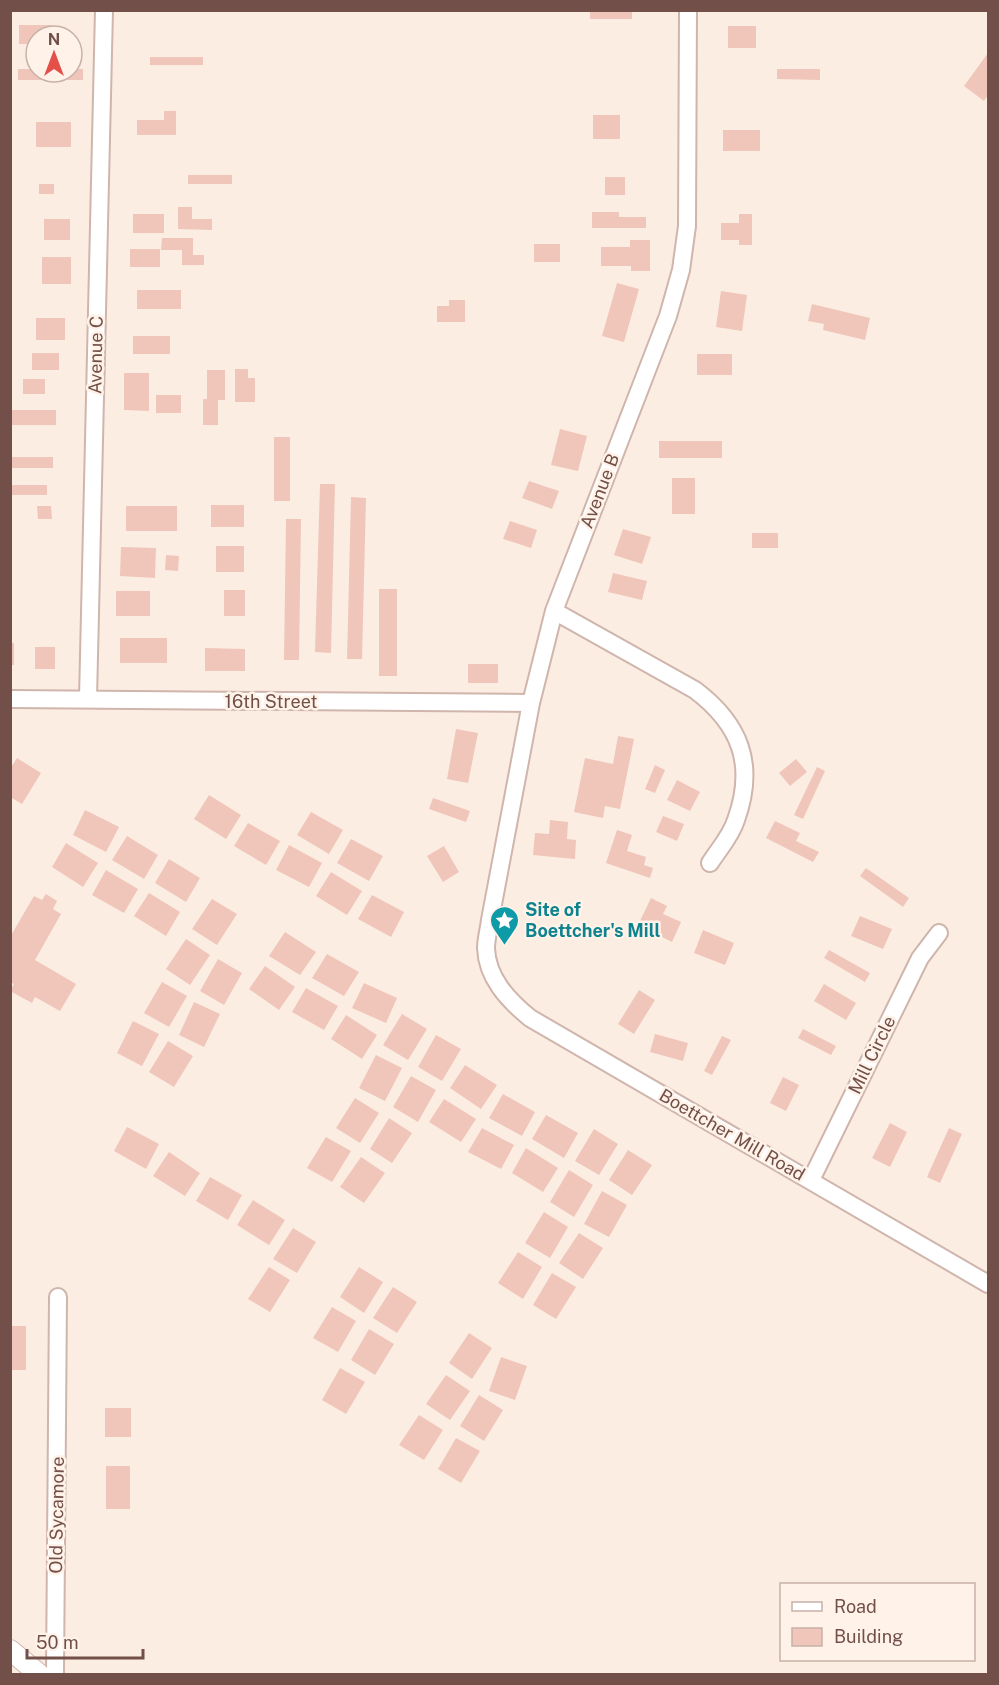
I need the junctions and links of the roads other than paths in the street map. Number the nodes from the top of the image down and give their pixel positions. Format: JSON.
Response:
{"nodes":[{"id":1,"x":104,"y":10,"type":"edge"},
{"id":2,"x":688,"y":10,"type":"edge"},
{"id":3,"x":554,"y":611,"type":"junction"},
{"id":4,"x":10,"y":699,"type":"edge"},
{"id":5,"x":88,"y":699,"type":"junction"},
{"id":6,"x":531,"y":703,"type":"junction"},
{"id":7,"x":710,"y":863,"type":"dead end"},
{"id":8,"x":939,"y":933,"type":"dead end"},
{"id":9,"x":490,"y":971,"type":"joint"},
{"id":10,"x":810,"y":1180,"type":"junction"},
{"id":11,"x":988,"y":1284,"type":"edge"},
{"id":12,"x":58,"y":1297,"type":"dead end"},
{"id":13,"x":10,"y":1650,"type":"edge"},
{"id":14,"x":39,"y":1674,"type":"edge"},
{"id":15,"x":54,"y":1674,"type":"edge"}],
"edges":[{"from":1,"to":5,"type":"street","name":"Avenue C"},
{"from":2,"to":3,"type":"street","name":"Avenue B"},
{"from":3,"to":6,"type":"street","name":"Avenue B"},
{"from":3,"to":7,"type":"street"},
{"from":4,"to":5,"type":"street","name":"16th Street"},
{"from":5,"to":6,"type":"street","name":"16th Street"},
{"from":6,"to":9,"type":"street","name":"Avenue B"},
{"from":8,"to":10,"type":"street","name":"Mill Circle"},
{"from":9,"to":10,"type":"street","name":"Boettcher Mill Road"},
{"from":10,"to":11,"type":"street","name":"Boettcher Mill Road"},
{"from":12,"to":15,"type":"street","name":"Old Sycamore"},
{"from":13,"to":14,"type":"street"}]}
